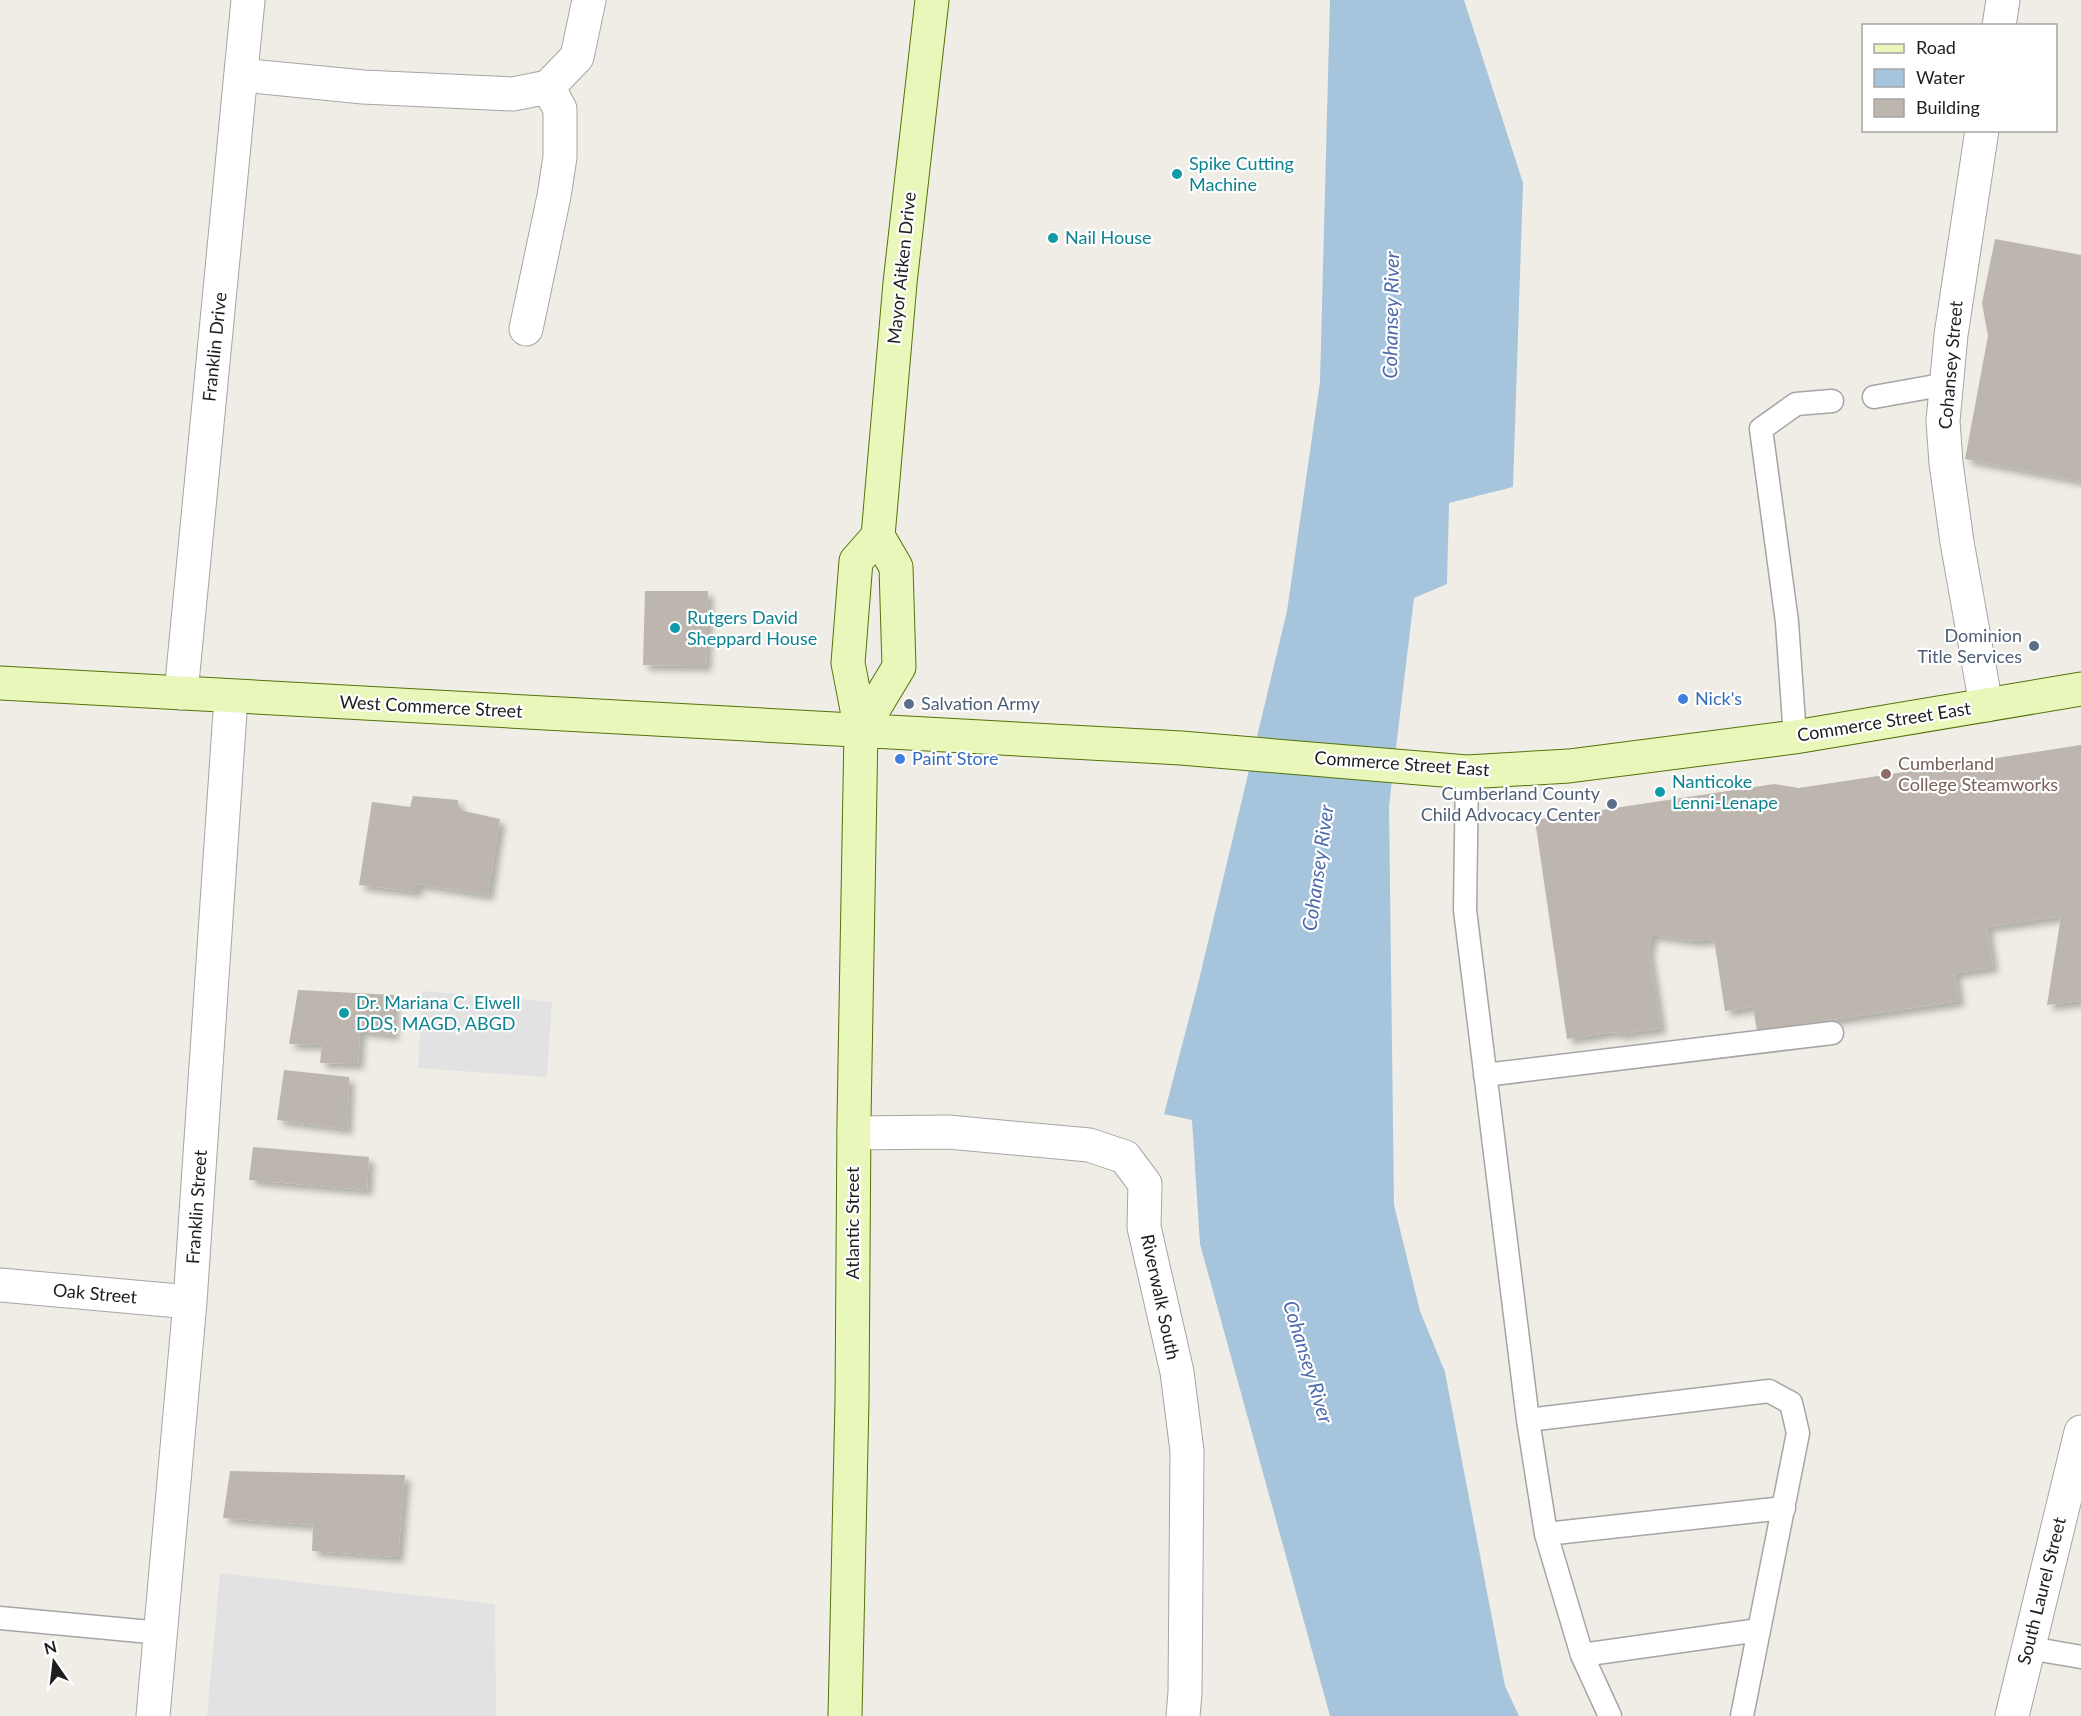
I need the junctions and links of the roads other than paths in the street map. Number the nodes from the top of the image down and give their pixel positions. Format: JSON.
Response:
{"nodes":[{"id":1,"x":248,"y":0,"type":"edge"},
{"id":2,"x":590,"y":0,"type":"edge"},
{"id":3,"x":932,"y":0,"type":"edge"},
{"id":4,"x":2003,"y":0,"type":"edge"},
{"id":5,"x":1999,"y":24,"type":"edge"},
{"id":6,"x":241,"y":75,"type":"junction"},
{"id":7,"x":548,"y":87,"type":"junction"},
{"id":8,"x":1982,"y":132,"type":"edge"},
{"id":9,"x":526,"y":330,"type":"dead end"},
{"id":10,"x":1947,"y":384,"type":"junction"},
{"id":11,"x":1874,"y":397,"type":"dead end"},
{"id":12,"x":1832,"y":401,"type":"dead end"},
{"id":13,"x":878,"y":536,"type":"junction"},
{"id":14,"x":0,"y":683,"type":"edge"},
{"id":15,"x":2081,"y":689,"type":"edge"},
{"id":16,"x":181,"y":693,"type":"junction"},
{"id":17,"x":231,"y":697,"type":"junction"},
{"id":18,"x":1986,"y":705,"type":"junction"},
{"id":19,"x":861,"y":730,"type":"junction"},
{"id":20,"x":1795,"y":737,"type":"junction"},
{"id":21,"x":1467,"y":772,"type":"junction"},
{"id":22,"x":1832,"y":1033,"type":"dead end"},
{"id":23,"x":1485,"y":1075,"type":"junction"},
{"id":24,"x":854,"y":1133,"type":"junction"},
{"id":25,"x":0,"y":1285,"type":"edge"},
{"id":26,"x":190,"y":1302,"type":"junction"},
{"id":27,"x":1528,"y":1420,"type":"junction"},
{"id":28,"x":2081,"y":1432,"type":"edge"},
{"id":29,"x":1784,"y":1508,"type":"junction"},
{"id":30,"x":1546,"y":1534,"type":"junction"},
{"id":31,"x":0,"y":1618,"type":"edge"},
{"id":32,"x":1760,"y":1629,"type":"junction"},
{"id":33,"x":161,"y":1633,"type":"junction"},
{"id":34,"x":2029,"y":1648,"type":"junction"},
{"id":35,"x":1582,"y":1655,"type":"junction"},
{"id":36,"x":2081,"y":1657,"type":"edge"},
{"id":37,"x":153,"y":1716,"type":"edge"},
{"id":38,"x":845,"y":1716,"type":"edge"},
{"id":39,"x":1183,"y":1716,"type":"edge"},
{"id":40,"x":1610,"y":1716,"type":"edge"},
{"id":41,"x":1742,"y":1716,"type":"edge"},
{"id":42,"x":2012,"y":1716,"type":"edge"}],
"edges":[{"from":1,"to":6,"type":"street","name":"Franklin Drive"},
{"from":2,"to":7,"type":"street"},
{"from":3,"to":13,"type":"street","name":"Mayor Aitken Drive"},
{"from":4,"to":5,"type":"street"},
{"from":6,"to":7,"type":"street"},
{"from":6,"to":16,"type":"street","name":"Franklin Drive"},
{"from":7,"to":9,"type":"street"},
{"from":8,"to":10,"type":"street","name":"Cohansey Street"},
{"from":10,"to":11,"type":"lane"},
{"from":10,"to":18,"type":"street","name":"Cohansey Street"},
{"from":12,"to":20,"type":"lane"},
{"from":13,"to":19,"type":"street"},
{"from":13,"to":19,"type":"street"},
{"from":14,"to":16,"type":"street","name":"West Commerce Street"},
{"from":15,"to":18,"type":"street","name":"Commerce Street East"},
{"from":16,"to":17,"type":"street","name":"West Commerce Street"},
{"from":17,"to":19,"type":"street","name":"West Commerce Street"},
{"from":17,"to":26,"type":"street","name":"Franklin Street"},
{"from":18,"to":20,"type":"street","name":"Commerce Street East"},
{"from":19,"to":21,"type":"street","name":"Commerce Street East"},
{"from":19,"to":24,"type":"street","name":"Atlantic Street"},
{"from":20,"to":21,"type":"street","name":"Commerce Street East"},
{"from":21,"to":23,"type":"lane"},
{"from":22,"to":23,"type":"lane"},
{"from":23,"to":27,"type":"lane"},
{"from":24,"to":38,"type":"street","name":"Atlantic Street"},
{"from":24,"to":39,"type":"street","name":"Riverwalk South"},
{"from":25,"to":26,"type":"street","name":"Oak Street"},
{"from":26,"to":33,"type":"street","name":"Franklin Street"},
{"from":27,"to":29,"type":"lane"},
{"from":27,"to":30,"type":"lane"},
{"from":28,"to":34,"type":"street","name":"South Laurel Street"},
{"from":29,"to":30,"type":"lane"},
{"from":29,"to":32,"type":"lane"},
{"from":30,"to":35,"type":"lane"},
{"from":31,"to":33,"type":"lane"},
{"from":32,"to":35,"type":"lane"},
{"from":32,"to":41,"type":"lane"},
{"from":33,"to":37,"type":"street","name":"Franklin Street"},
{"from":34,"to":36,"type":"lane"},
{"from":34,"to":42,"type":"street","name":"South Laurel Street"},
{"from":35,"to":40,"type":"lane"}]}
